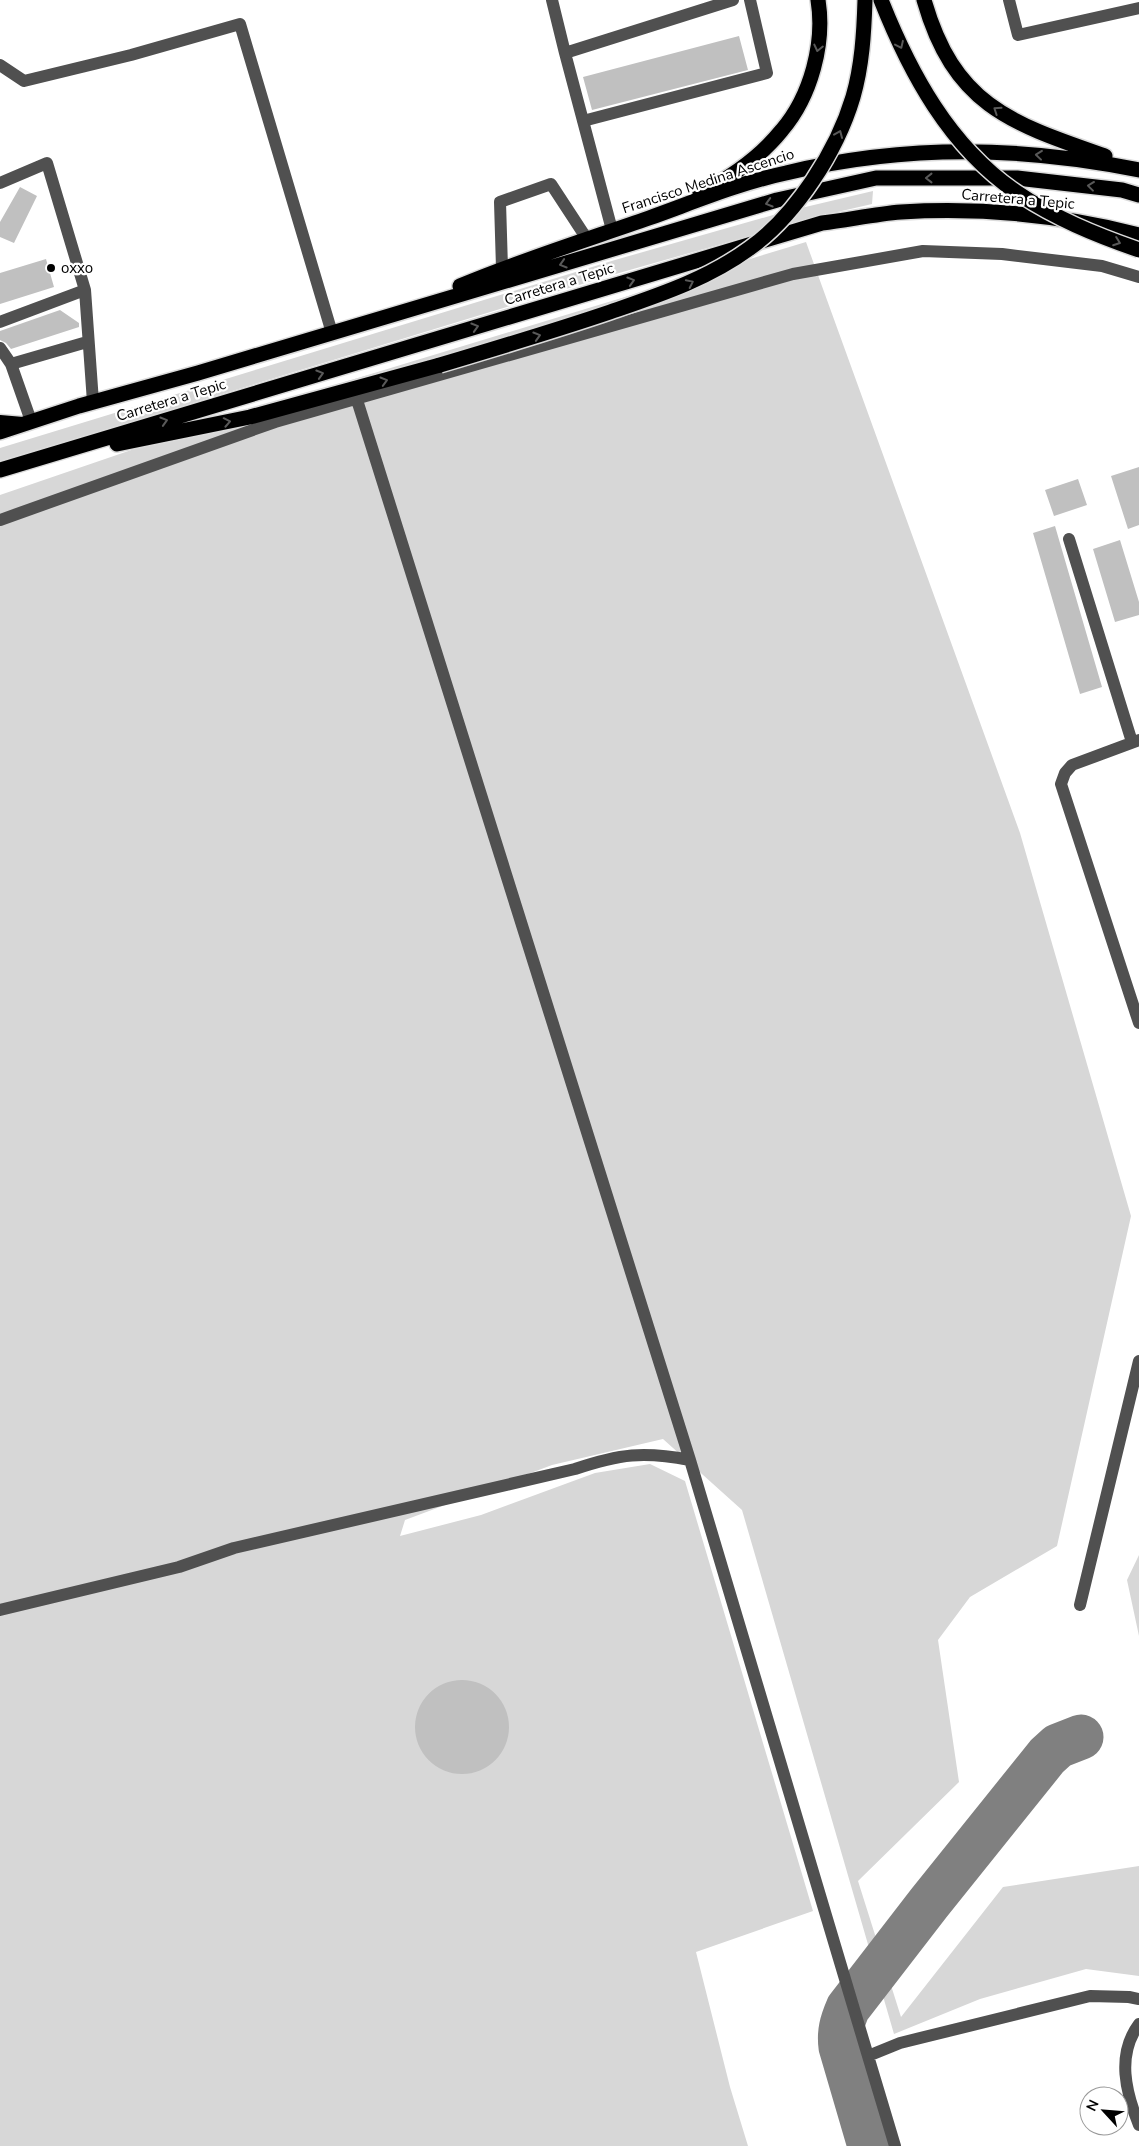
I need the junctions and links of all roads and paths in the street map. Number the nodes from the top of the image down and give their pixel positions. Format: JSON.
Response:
{"nodes":[{"id":1,"x":552,"y":0,"type":"edge"},
{"id":2,"x":732,"y":0,"type":"edge"},
{"id":3,"x":750,"y":0,"type":"edge"},
{"id":4,"x":818,"y":0,"type":"edge"},
{"id":5,"x":865,"y":0,"type":"edge"},
{"id":6,"x":881,"y":0,"type":"edge"},
{"id":7,"x":924,"y":0,"type":"edge"},
{"id":8,"x":1009,"y":0,"type":"edge"},
{"id":9,"x":1139,"y":8,"type":"edge"},
{"id":10,"x":565,"y":53,"type":"junction"},
{"id":11,"x":0,"y":64,"type":"edge"},
{"id":12,"x":583,"y":121,"type":"junction"},
{"id":13,"x":1139,"y":169,"type":"edge"},
{"id":14,"x":0,"y":183,"type":"edge"},
{"id":15,"x":1139,"y":195,"type":"edge"},
{"id":16,"x":649,"y":218,"type":"junction"},
{"id":17,"x":612,"y":230,"type":"junction"},
{"id":18,"x":1139,"y":235,"type":"edge"},
{"id":19,"x":587,"y":239,"type":"junction"},
{"id":20,"x":1139,"y":250,"type":"edge"},
{"id":21,"x":502,"y":268,"type":"junction"},
{"id":22,"x":1139,"y":277,"type":"edge"},
{"id":23,"x":84,"y":290,"type":"junction"},
{"id":24,"x":391,"y":316,"type":"junction"},
{"id":25,"x":0,"y":322,"type":"edge"},
{"id":26,"x":332,"y":333,"type":"junction"},
{"id":27,"x":87,"y":342,"type":"junction"},
{"id":28,"x":0,"y":348,"type":"edge"},
{"id":29,"x":12,"y":364,"type":"junction"},
{"id":30,"x":357,"y":400,"type":"junction"},
{"id":31,"x":93,"y":402,"type":"junction"},
{"id":32,"x":28,"y":422,"type":"junction"},
{"id":33,"x":0,"y":428,"type":"edge"},
{"id":34,"x":24,"y":463,"type":"junction"},
{"id":35,"x":0,"y":470,"type":"edge"},
{"id":36,"x":0,"y":520,"type":"edge"},
{"id":37,"x":1069,"y":539,"type":"dead end"},
{"id":38,"x":1135,"y":741,"type":"edge"},
{"id":39,"x":1139,"y":1023,"type":"edge"},
{"id":40,"x":1139,"y":1361,"type":"edge"},
{"id":41,"x":690,"y":1460,"type":"junction"},
{"id":42,"x":1080,"y":1605,"type":"dead end"},
{"id":43,"x":0,"y":1610,"type":"edge"},
{"id":44,"x":1139,"y":1999,"type":"edge"},
{"id":45,"x":1139,"y":2024,"type":"edge"},
{"id":46,"x":868,"y":2056,"type":"junction"},
{"id":47,"x":1139,"y":2125,"type":"edge"},
{"id":48,"x":896,"y":2146,"type":"edge"}],
"edges":[{"from":1,"to":10,"type":"street"},
{"from":2,"to":10,"type":"street"},
{"from":3,"to":12,"type":"street"},
{"from":4,"to":16,"type":"highway","one_way":true},
{"from":34,"to":5,"type":"highway","one_way":true,"bridge":true},
{"from":6,"to":20,"type":"highway","one_way":true,"bridge":true},
{"from":13,"to":7,"type":"highway","one_way":true},
{"from":8,"to":9,"type":"street"},
{"from":10,"to":12,"type":"street"},
{"from":11,"to":26,"type":"street"},
{"from":12,"to":17,"type":"street"},
{"from":13,"to":16,"type":"highway","name":"Francisco Medina Ascencio","one_way":true},
{"from":14,"to":23,"type":"street"},
{"from":15,"to":24,"type":"highway","name":"Carretera a Tepic","one_way":true},
{"from":16,"to":17,"type":"highway","name":"Francisco Medina Ascencio"},
{"from":17,"to":19,"type":"highway","name":"Francisco Medina Ascencio"},
{"from":34,"to":18,"type":"highway","name":"Carretera a Tepic","one_way":true},
{"from":19,"to":21,"type":"highway","name":"Francisco Medina Ascencio"},
{"from":19,"to":21,"type":"street"},
{"from":21,"to":24,"type":"highway","name":"Francisco Medina Ascencio"},
{"from":22,"to":30,"type":"street"},
{"from":23,"to":25,"type":"street"},
{"from":23,"to":27,"type":"street"},
{"from":24,"to":26,"type":"highway","name":"Carretera a Tepic"},
{"from":26,"to":31,"type":"highway","name":"Carretera a Tepic"},
{"from":27,"to":29,"type":"street"},
{"from":27,"to":31,"type":"street"},
{"from":28,"to":29,"type":"street"},
{"from":29,"to":32,"type":"street"},
{"from":30,"to":36,"type":"street"},
{"from":30,"to":41,"type":"street"},
{"from":31,"to":32,"type":"highway","name":"Carretera a Tepic"},
{"from":32,"to":33,"type":"highway","name":"Carretera a Tepic"},
{"from":34,"to":35,"type":"highway","name":"Carretera a Tepic"},
{"from":37,"to":38,"type":"street"},
{"from":38,"to":39,"type":"street"},
{"from":40,"to":42,"type":"street"},
{"from":41,"to":43,"type":"street"},
{"from":41,"to":46,"type":"street"},
{"from":44,"to":46,"type":"street"},
{"from":45,"to":47,"type":"street"},
{"from":46,"to":48,"type":"street"}]}
